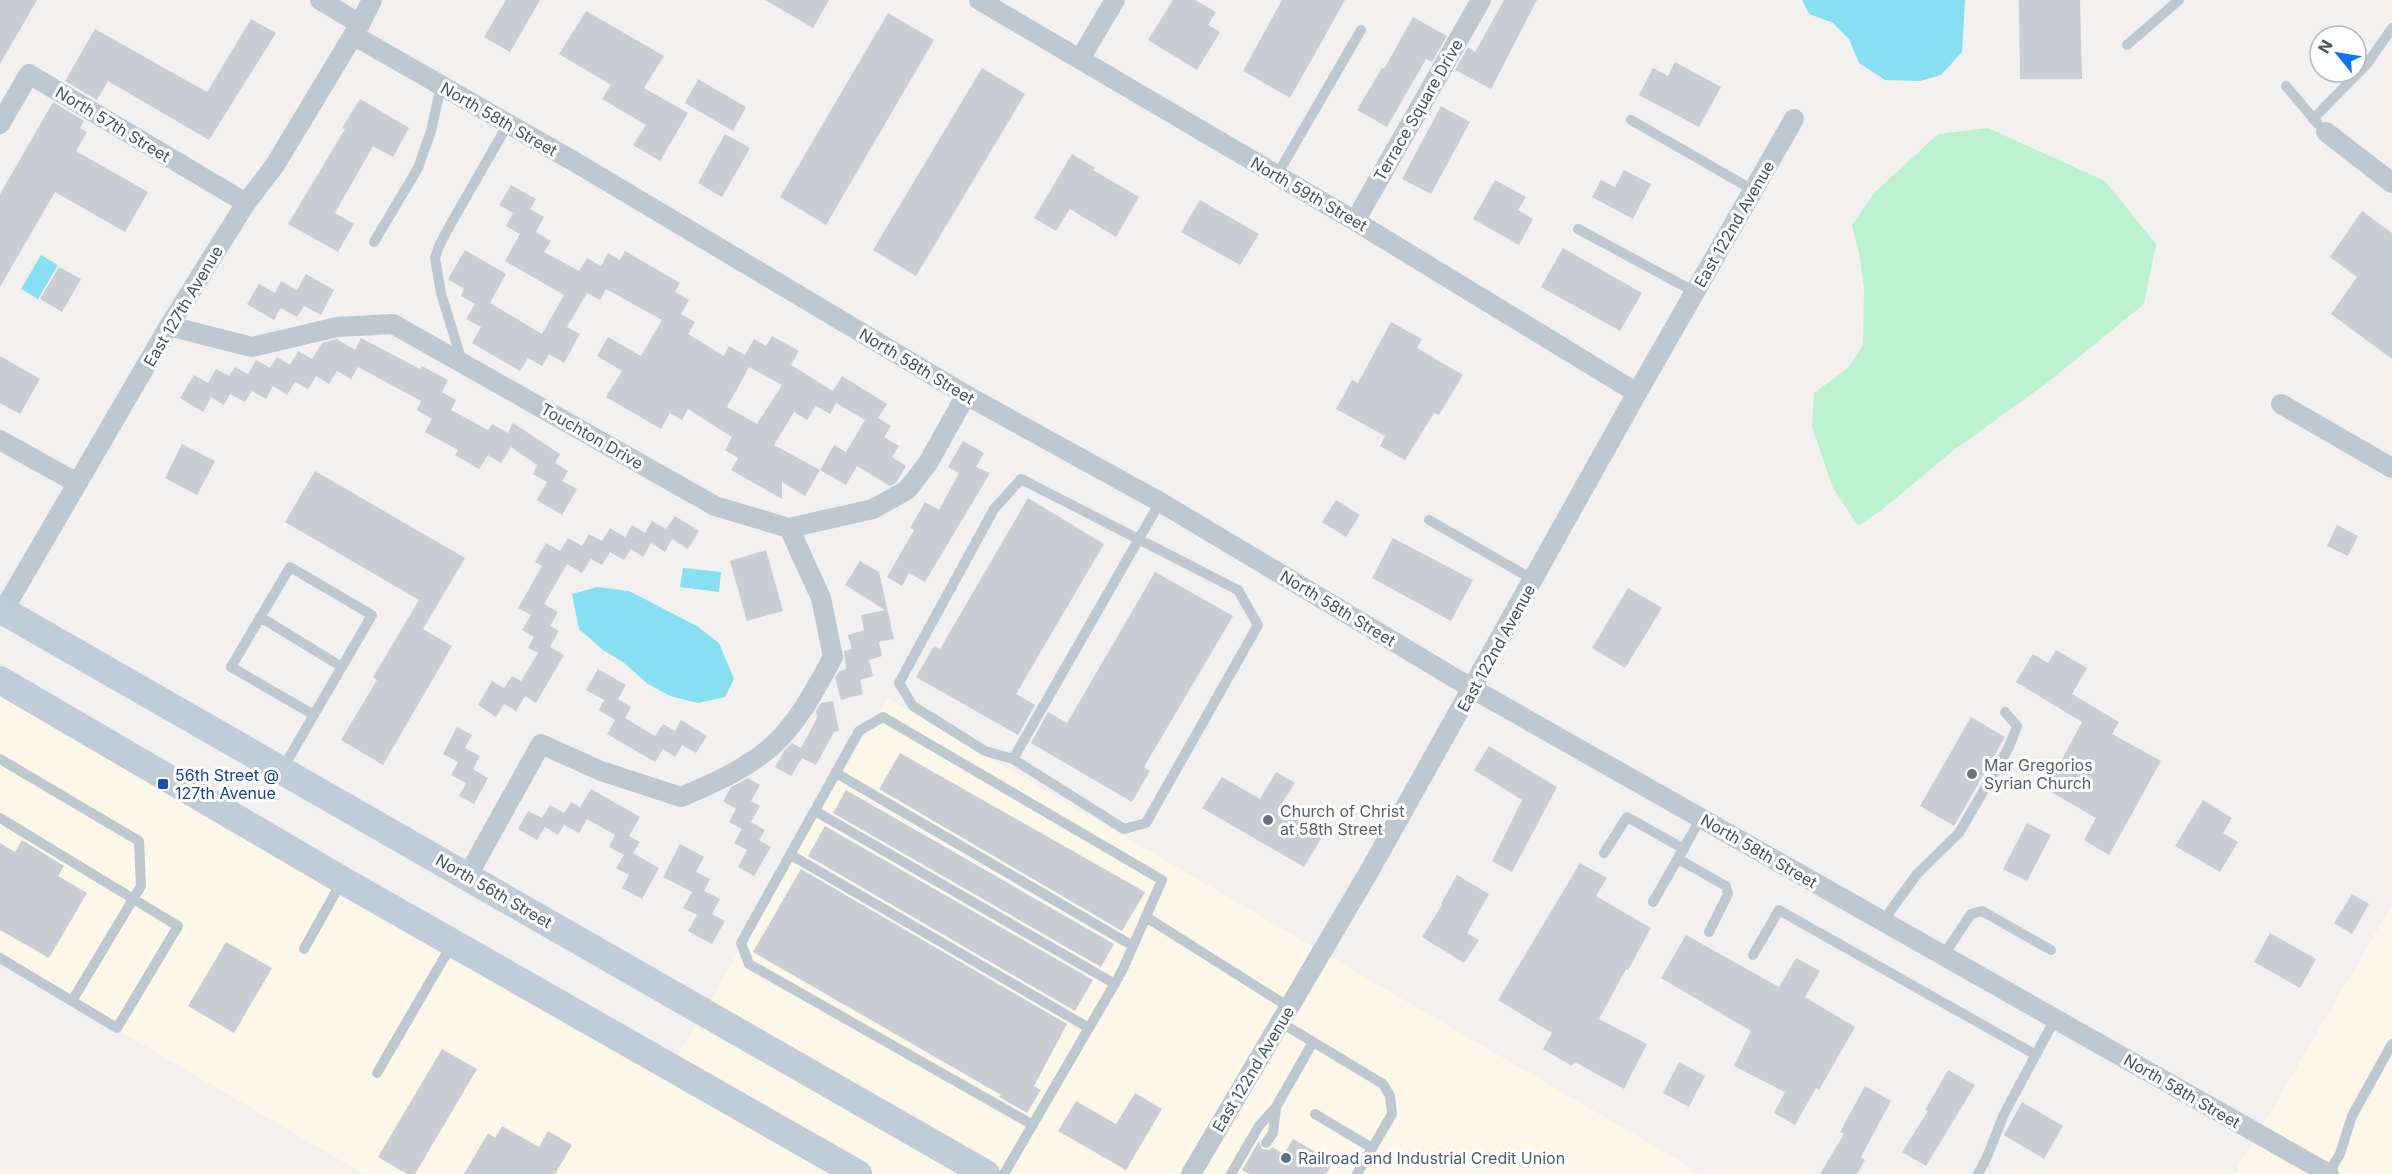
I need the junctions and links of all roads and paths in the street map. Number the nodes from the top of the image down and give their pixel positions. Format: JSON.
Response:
{"nodes":[{"id":1,"x":320,"y":0,"type":"edge"},
{"id":2,"x":372,"y":0,"type":"edge"},
{"id":3,"x":979,"y":0,"type":"edge"},
{"id":4,"x":1115,"y":0,"type":"edge"},
{"id":5,"x":1481,"y":0,"type":"edge"},
{"id":6,"x":2179,"y":0,"type":"edge"},
{"id":7,"x":2392,"y":28,"type":"edge"},
{"id":8,"x":356,"y":29,"type":"junction"},
{"id":9,"x":1361,"y":30,"type":"dead end"},
{"id":10,"x":2127,"y":45,"type":"dead end"},
{"id":11,"x":1080,"y":58,"type":"junction"},
{"id":12,"x":441,"y":86,"type":"junction"},
{"id":13,"x":2286,"y":86,"type":"dead end"},
{"id":14,"x":1794,"y":118,"type":"dead end"},
{"id":15,"x":1631,"y":120,"type":"dead end"},
{"id":16,"x":0,"y":124,"type":"edge"},
{"id":17,"x":508,"y":124,"type":"junction"},
{"id":18,"x":2320,"y":126,"type":"junction"},
{"id":19,"x":1276,"y":175,"type":"junction"},
{"id":20,"x":2392,"y":183,"type":"edge"},
{"id":21,"x":1753,"y":190,"type":"junction"},
{"id":22,"x":246,"y":202,"type":"junction"},
{"id":23,"x":1355,"y":220,"type":"junction"},
{"id":24,"x":1578,"y":229,"type":"dead end"},
{"id":25,"x":374,"y":242,"type":"dead end"},
{"id":26,"x":1695,"y":292,"type":"junction"},
{"id":27,"x":169,"y":326,"type":"junction"},
{"id":28,"x":462,"y":362,"type":"junction"},
{"id":29,"x":1637,"y":393,"type":"junction"},
{"id":30,"x":966,"y":395,"type":"junction"},
{"id":31,"x":2281,"y":404,"type":"dead end"},
{"id":32,"x":0,"y":440,"type":"edge"},
{"id":33,"x":2392,"y":468,"type":"edge"},
{"id":34,"x":77,"y":483,"type":"junction"},
{"id":35,"x":1160,"y":502,"type":"junction"},
{"id":36,"x":1429,"y":520,"type":"dead end"},
{"id":37,"x":789,"y":528,"type":"junction"},
{"id":38,"x":1140,"y":540,"type":"junction"},
{"id":39,"x":1534,"y":580,"type":"junction"},
{"id":40,"x":1,"y":612,"type":"edge"},
{"id":41,"x":260,"y":617,"type":"junction"},
{"id":42,"x":342,"y":667,"type":"junction"},
{"id":43,"x":0,"y":680,"type":"edge"},
{"id":44,"x":1473,"y":689,"type":"junction"},
{"id":45,"x":2005,"y":712,"type":"dead end"},
{"id":46,"x":314,"y":715,"type":"junction"},
{"id":47,"x":0,"y":759,"type":"edge"},
{"id":48,"x":1013,"y":759,"type":"junction"},
{"id":49,"x":282,"y":770,"type":"junction"},
{"id":50,"x":836,"y":773,"type":"junction"},
{"id":51,"x":815,"y":811,"type":"junction"},
{"id":52,"x":0,"y":818,"type":"edge"},
{"id":53,"x":1701,"y":818,"type":"junction"},
{"id":54,"x":1683,"y":849,"type":"junction"},
{"id":55,"x":1604,"y":853,"type":"dead end"},
{"id":56,"x":791,"y":855,"type":"junction"},
{"id":57,"x":1677,"y":859,"type":"junction"},
{"id":58,"x":468,"y":875,"type":"junction"},
{"id":59,"x":342,"y":880,"type":"junction"},
{"id":60,"x":134,"y":898,"type":"junction"},
{"id":61,"x":1653,"y":902,"type":"dead end"},
{"id":62,"x":1146,"y":917,"type":"junction"},
{"id":63,"x":1883,"y":921,"type":"junction"},
{"id":64,"x":1709,"y":932,"type":"dead end"},
{"id":65,"x":453,"y":942,"type":"junction"},
{"id":66,"x":1133,"y":946,"type":"junction"},
{"id":67,"x":304,"y":949,"type":"dead end"},
{"id":68,"x":2052,"y":950,"type":"dead end"},
{"id":69,"x":1753,"y":955,"type":"dead end"},
{"id":70,"x":1943,"y":956,"type":"junction"},
{"id":71,"x":0,"y":958,"type":"edge"},
{"id":72,"x":1115,"y":984,"type":"junction"},
{"id":73,"x":72,"y":1000,"type":"junction"},
{"id":74,"x":1285,"y":1015,"type":"junction"},
{"id":75,"x":2055,"y":1018,"type":"junction"},
{"id":76,"x":1089,"y":1028,"type":"junction"},
{"id":77,"x":1313,"y":1042,"type":"junction"},
{"id":78,"x":2392,"y":1044,"type":"edge"},
{"id":79,"x":2036,"y":1055,"type":"junction"},
{"id":80,"x":377,"y":1073,"type":"dead end"},
{"id":81,"x":1276,"y":1107,"type":"junction"},
{"id":82,"x":1315,"y":1113,"type":"dead end"},
{"id":83,"x":1032,"y":1125,"type":"junction"},
{"id":84,"x":1266,"y":1143,"type":"dead end"},
{"id":85,"x":1372,"y":1148,"type":"junction"},
{"id":86,"x":858,"y":1174,"type":"edge"},
{"id":87,"x":986,"y":1174,"type":"edge"},
{"id":88,"x":1004,"y":1174,"type":"edge"},
{"id":89,"x":1191,"y":1174,"type":"edge"},
{"id":90,"x":1231,"y":1174,"type":"edge"},
{"id":91,"x":1357,"y":1174,"type":"edge"},
{"id":92,"x":1978,"y":1174,"type":"edge"},
{"id":93,"x":2328,"y":1174,"type":"edge"}],
"edges":[{"from":1,"to":8,"type":"street","name":"North 58th Street"},
{"from":2,"to":8,"type":"street","name":"East 127th Avenue"},
{"from":3,"to":11,"type":"street","name":"North 59th Street"},
{"from":4,"to":11,"type":"street"},
{"from":5,"to":23,"type":"street","name":"Terrace Square Drive"},
{"from":6,"to":10,"type":"lane"},
{"from":7,"to":18,"type":"lane"},
{"from":8,"to":12,"type":"street","name":"North 58th Street"},
{"from":8,"to":22,"type":"street","name":"East 127th Avenue"},
{"from":9,"to":19,"type":"lane"},
{"from":11,"to":19,"type":"street","name":"North 59th Street"},
{"from":12,"to":17,"type":"street","name":"North 58th Street"},
{"from":12,"to":25,"type":"lane"},
{"from":13,"to":18,"type":"lane"},
{"from":14,"to":21,"type":"street","name":"East 122nd Avenue"},
{"from":15,"to":21,"type":"lane"},
{"from":16,"to":22,"type":"street","name":"North 57th Street"},
{"from":17,"to":28,"type":"lane"},
{"from":17,"to":30,"type":"street","name":"North 58th Street"},
{"from":18,"to":20,"type":"street"},
{"from":19,"to":23,"type":"street","name":"North 59th Street"},
{"from":21,"to":26,"type":"street","name":"East 122nd Avenue"},
{"from":22,"to":27,"type":"street","name":"East 127th Avenue"},
{"from":23,"to":29,"type":"street","name":"North 59th Street"},
{"from":24,"to":26,"type":"lane"},
{"from":26,"to":29,"type":"street","name":"East 122nd Avenue"},
{"from":27,"to":28,"type":"street","name":"Touchton Drive"},
{"from":27,"to":34,"type":"street","name":"East 127th Avenue"},
{"from":28,"to":37,"type":"street","name":"Touchton Drive"},
{"from":29,"to":39,"type":"street","name":"East 122nd Avenue"},
{"from":30,"to":35,"type":"street","name":"North 58th Street"},
{"from":30,"to":37,"type":"street","name":"Touchton Drive"},
{"from":31,"to":33,"type":"street"},
{"from":32,"to":34,"type":"street"},
{"from":34,"to":40,"type":"street","name":"East 127th Avenue"},
{"from":35,"to":38,"type":"lane"},
{"from":35,"to":44,"type":"street","name":"North 58th Street"},
{"from":36,"to":39,"type":"lane"},
{"from":37,"to":58,"type":"street"},
{"from":38,"to":48,"type":"lane"},
{"from":38,"to":48,"type":"lane"},
{"from":38,"to":48,"type":"lane"},
{"from":39,"to":44,"type":"street","name":"East 122nd Avenue"},
{"from":40,"to":49,"type":"main road","name":"North 56th Street"},
{"from":41,"to":42,"type":"lane"},
{"from":41,"to":42,"type":"lane"},
{"from":41,"to":46,"type":"lane"},
{"from":42,"to":46,"type":"lane"},
{"from":43,"to":59,"type":"main road"},
{"from":44,"to":53,"type":"street","name":"North 58th Street"},
{"from":44,"to":74,"type":"street","name":"East 122nd Avenue"},
{"from":45,"to":63,"type":"lane"},
{"from":46,"to":49,"type":"lane"},
{"from":47,"to":60,"type":"lane"},
{"from":49,"to":58,"type":"main road","name":"North 56th Street"},
{"from":50,"to":51,"type":"lane"},
{"from":50,"to":62,"type":"lane"},
{"from":50,"to":66,"type":"lane"},
{"from":51,"to":56,"type":"lane"},
{"from":51,"to":72,"type":"lane"},
{"from":52,"to":60,"type":"lane"},
{"from":53,"to":54,"type":"lane"},
{"from":53,"to":63,"type":"street","name":"North 58th Street"},
{"from":54,"to":55,"type":"lane"},
{"from":54,"to":57,"type":"lane"},
{"from":56,"to":76,"type":"lane"},
{"from":56,"to":83,"type":"lane"},
{"from":57,"to":61,"type":"lane"},
{"from":57,"to":64,"type":"lane"},
{"from":58,"to":87,"type":"main road","name":"North 56th Street"},
{"from":59,"to":65,"type":"main road"},
{"from":59,"to":67,"type":"lane"},
{"from":60,"to":73,"type":"lane"},
{"from":60,"to":73,"type":"lane"},
{"from":62,"to":66,"type":"lane"},
{"from":62,"to":74,"type":"lane"},
{"from":63,"to":70,"type":"street","name":"North 58th Street"},
{"from":65,"to":80,"type":"lane"},
{"from":65,"to":86,"type":"main road"},
{"from":66,"to":72,"type":"lane"},
{"from":68,"to":70,"type":"lane"},
{"from":69,"to":79,"type":"lane"},
{"from":70,"to":75,"type":"street","name":"North 58th Street"},
{"from":71,"to":73,"type":"lane"},
{"from":72,"to":76,"type":"lane"},
{"from":74,"to":77,"type":"lane"},
{"from":74,"to":89,"type":"street","name":"East 122nd Avenue"},
{"from":75,"to":79,"type":"lane"},
{"from":75,"to":93,"type":"street","name":"North 58th Street"},
{"from":76,"to":83,"type":"lane"},
{"from":77,"to":81,"type":"lane"},
{"from":77,"to":85,"type":"lane"},
{"from":78,"to":93,"type":"lane"},
{"from":79,"to":92,"type":"lane"},
{"from":81,"to":84,"type":"lane"},
{"from":81,"to":90,"type":"lane"},
{"from":82,"to":85,"type":"lane"},
{"from":83,"to":88,"type":"lane"},
{"from":85,"to":91,"type":"lane"}]}
